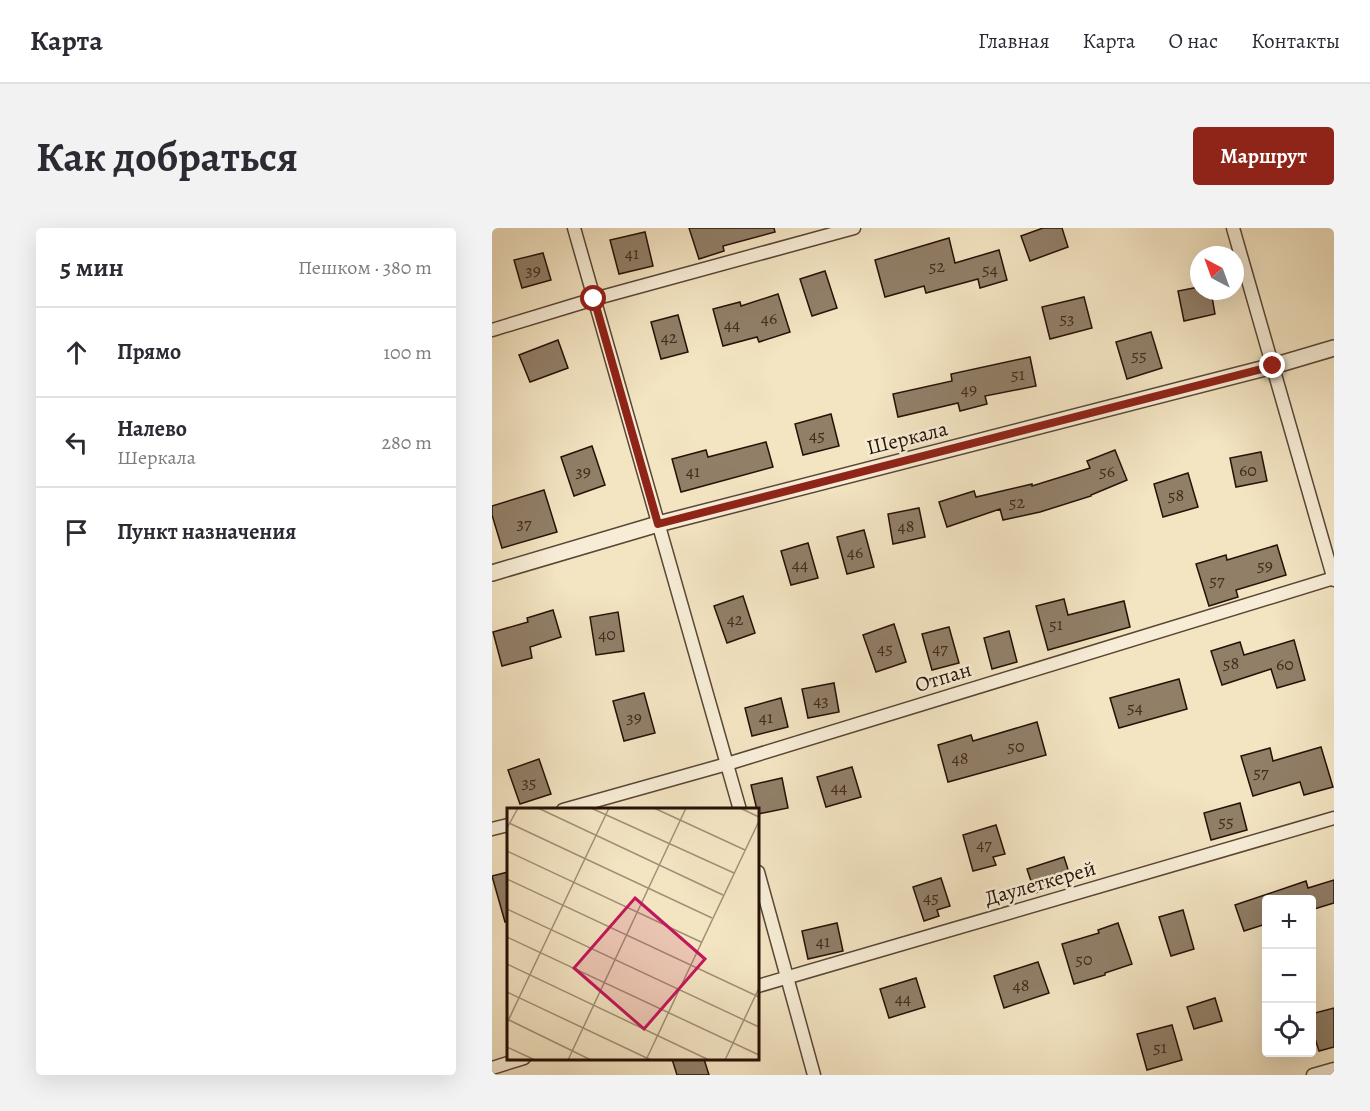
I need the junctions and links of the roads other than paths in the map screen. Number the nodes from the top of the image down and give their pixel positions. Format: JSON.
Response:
{"nodes":[{"id":1,"x":574,"y":228,"type":"edge"},
{"id":2,"x":854,"y":228,"type":"edge"},
{"id":3,"x":1233,"y":228,"type":"edge"},
{"id":4,"x":594,"y":299,"type":"junction"},
{"id":5,"x":492,"y":330,"type":"edge"},
{"id":6,"x":1334,"y":348,"type":"edge"},
{"id":7,"x":1273,"y":366,"type":"junction"},
{"id":8,"x":658,"y":524,"type":"junction"},
{"id":9,"x":492,"y":573,"type":"edge"},
{"id":10,"x":1334,"y":578,"type":"edge"},
{"id":11,"x":727,"y":764,"type":"junction"},
{"id":12,"x":570,"y":808,"type":"edge"},
{"id":13,"x":739,"y":808,"type":"edge"},
{"id":14,"x":1334,"y":818,"type":"edge"},
{"id":15,"x":507,"y":825,"type":"edge"},
{"id":16,"x":492,"y":830,"type":"edge"},
{"id":17,"x":759,"y":876,"type":"edge"},
{"id":18,"x":787,"y":977,"type":"junction"},
{"id":19,"x":759,"y":986,"type":"edge"},
{"id":20,"x":520,"y":1060,"type":"edge"},
{"id":21,"x":492,"y":1068,"type":"edge"},
{"id":22,"x":1334,"y":1069,"type":"edge"},
{"id":23,"x":814,"y":1075,"type":"edge"},
{"id":24,"x":1313,"y":1075,"type":"edge"}],
"edges":[{"from":1,"to":4,"type":"street"},
{"from":2,"to":4,"type":"street"},
{"from":3,"to":7,"type":"street"},
{"from":4,"to":5,"type":"street"},
{"from":4,"to":8,"type":"street"},
{"from":6,"to":7,"type":"street","name":"Шеркала"},
{"from":7,"to":8,"type":"street","name":"Шеркала"},
{"from":7,"to":10,"type":"street"},
{"from":8,"to":9,"type":"street","name":"Шеркала"},
{"from":8,"to":11,"type":"street"},
{"from":10,"to":11,"type":"street","name":"Отпан"},
{"from":11,"to":12,"type":"street","name":"Отпан"},
{"from":11,"to":13,"type":"street"},
{"from":14,"to":18,"type":"street","name":"Даулеткерей"},
{"from":15,"to":16,"type":"street"},
{"from":17,"to":18,"type":"street"},
{"from":18,"to":19,"type":"street","name":"Даулеткерей"},
{"from":18,"to":23,"type":"street"},
{"from":20,"to":21,"type":"street"},
{"from":22,"to":24,"type":"street"}]}
